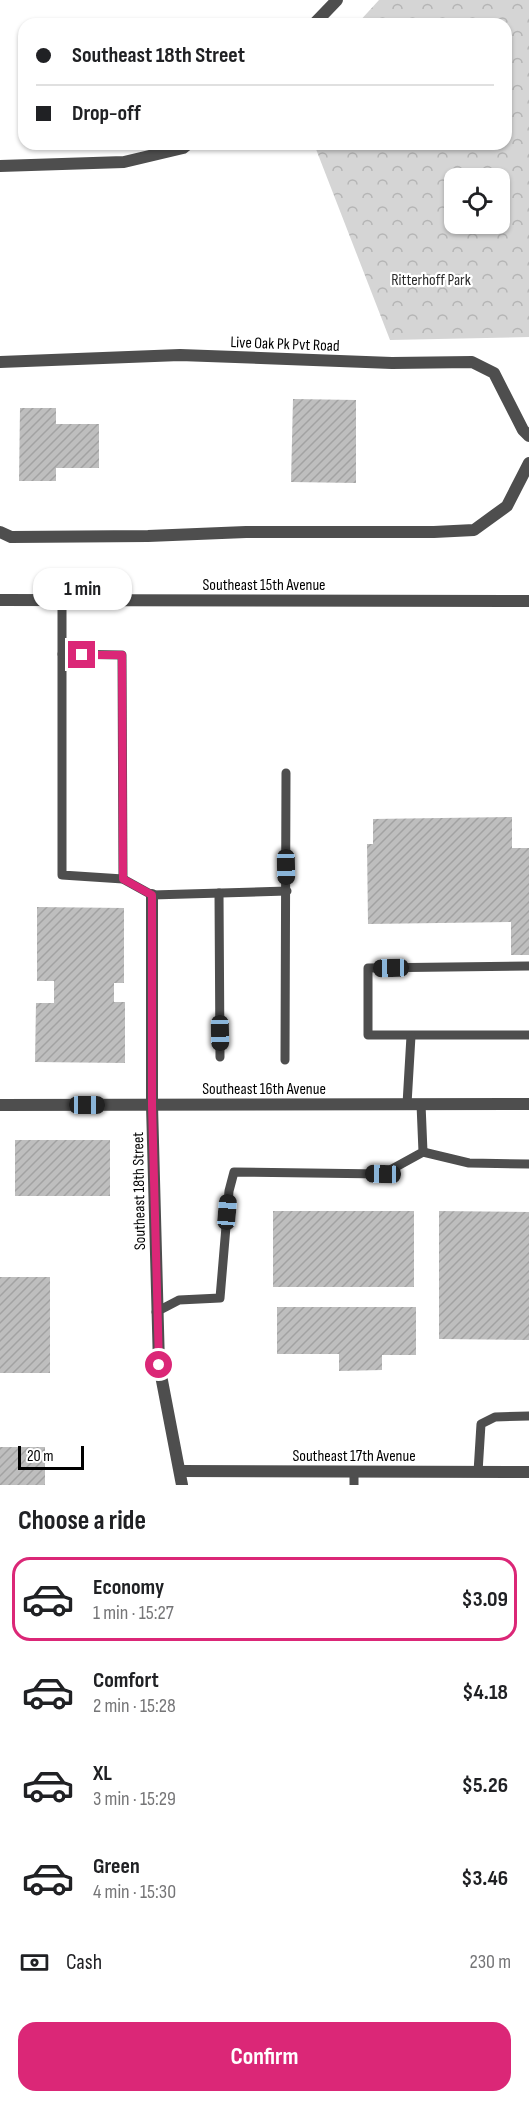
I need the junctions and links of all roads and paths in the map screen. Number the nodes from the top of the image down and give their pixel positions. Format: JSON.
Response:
{"nodes":[{"id":1,"x":337,"y":0,"type":"edge"},
{"id":2,"x":320,"y":18,"type":"edge"},
{"id":3,"x":175,"y":150,"type":"edge"},
{"id":4,"x":0,"y":166,"type":"edge"},
{"id":5,"x":0,"y":362,"type":"edge"},
{"id":6,"x":529,"y":435,"type":"edge"},
{"id":7,"x":529,"y":463,"type":"edge"},
{"id":8,"x":0,"y":532,"type":"edge"},
{"id":9,"x":0,"y":600,"type":"edge"},
{"id":10,"x":62,"y":600,"type":"junction"},
{"id":11,"x":529,"y":601,"type":"edge"},
{"id":12,"x":62,"y":654,"type":"junction"},
{"id":13,"x":286,"y":773,"type":"dead end"},
{"id":14,"x":123,"y":879,"type":"junction"},
{"id":15,"x":287,"y":891,"type":"junction"},
{"id":16,"x":219,"y":893,"type":"junction"},
{"id":17,"x":152,"y":895,"type":"junction"},
{"id":18,"x":529,"y":966,"type":"edge"},
{"id":19,"x":529,"y":1035,"type":"edge"},
{"id":20,"x":411,"y":1036,"type":"junction"},
{"id":21,"x":220,"y":1057,"type":"dead end"},
{"id":22,"x":285,"y":1060,"type":"dead end"},
{"id":23,"x":407,"y":1104,"type":"junction"},
{"id":24,"x":421,"y":1104,"type":"junction"},
{"id":25,"x":529,"y":1104,"type":"edge"},
{"id":26,"x":0,"y":1105,"type":"edge"},
{"id":27,"x":152,"y":1105,"type":"junction"},
{"id":28,"x":423,"y":1152,"type":"junction"},
{"id":29,"x":529,"y":1164,"type":"edge"},
{"id":30,"x":156,"y":1312,"type":"junction"},
{"id":31,"x":529,"y":1416,"type":"edge"},
{"id":32,"x":180,"y":1471,"type":"junction"},
{"id":33,"x":354,"y":1471,"type":"junction"},
{"id":34,"x":478,"y":1472,"type":"junction"},
{"id":35,"x":529,"y":1472,"type":"edge"},
{"id":36,"x":182,"y":1485,"type":"edge"},
{"id":37,"x":354,"y":1485,"type":"edge"}],
"edges":[{"from":1,"to":2,"type":"street"},
{"from":3,"to":4,"type":"street"},
{"from":5,"to":6,"type":"street","name":"Live Oak Pk Pvt Road"},
{"from":7,"to":8,"type":"street"},
{"from":9,"to":10,"type":"street","name":"Southeast 15th Avenue"},
{"from":10,"to":11,"type":"street","name":"Southeast 15th Avenue"},
{"from":10,"to":12,"type":"lane"},
{"from":12,"to":14,"type":"lane"},
{"from":12,"to":14,"type":"lane"},
{"from":13,"to":15,"type":"lane"},
{"from":14,"to":17,"type":"lane"},
{"from":15,"to":16,"type":"lane"},
{"from":15,"to":22,"type":"lane"},
{"from":16,"to":17,"type":"lane"},
{"from":16,"to":21,"type":"lane"},
{"from":17,"to":27,"type":"street","name":"Southeast 18th Street"},
{"from":18,"to":20,"type":"lane"},
{"from":19,"to":20,"type":"lane"},
{"from":20,"to":23,"type":"lane"},
{"from":23,"to":24,"type":"street","name":"Southeast 16th Avenue"},
{"from":23,"to":27,"type":"street","name":"Southeast 16th Avenue"},
{"from":24,"to":25,"type":"street","name":"Southeast 16th Avenue"},
{"from":24,"to":28,"type":"lane"},
{"from":26,"to":27,"type":"street","name":"Southeast 16th Avenue"},
{"from":27,"to":30,"type":"street","name":"Southeast 18th Street"},
{"from":28,"to":29,"type":"lane"},
{"from":28,"to":30,"type":"lane"},
{"from":30,"to":32,"type":"street","name":"Southeast 18th Street"},
{"from":31,"to":34,"type":"lane"},
{"from":32,"to":33,"type":"street","name":"Southeast 17th Avenue"},
{"from":32,"to":36,"type":"street","name":"Southeast 18th Street"},
{"from":33,"to":34,"type":"street","name":"Southeast 17th Avenue"},
{"from":33,"to":37,"type":"lane"},
{"from":34,"to":35,"type":"street","name":"Southeast 17th Avenue"}]}
